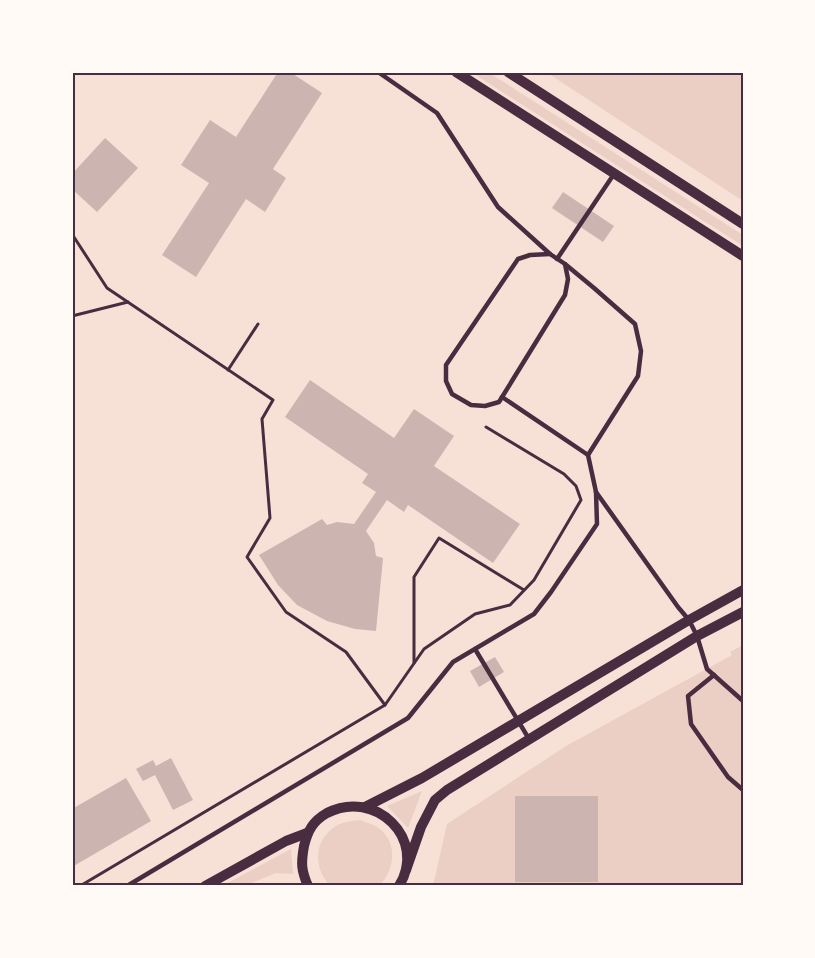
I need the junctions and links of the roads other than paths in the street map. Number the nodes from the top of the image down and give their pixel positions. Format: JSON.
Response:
{"nodes":[{"id":1,"x":378,"y":72,"type":"edge"},
{"id":2,"x":456,"y":72,"type":"edge"},
{"id":3,"x":508,"y":72,"type":"edge"},
{"id":4,"x":615,"y":174,"type":"junction"},
{"id":5,"x":743,"y":224,"type":"edge"},
{"id":6,"x":550,"y":254,"type":"junction"},
{"id":7,"x":743,"y":256,"type":"edge"},
{"id":8,"x":558,"y":259,"type":"junction"},
{"id":9,"x":565,"y":264,"type":"junction"},
{"id":10,"x":502,"y":397,"type":"junction"},
{"id":11,"x":588,"y":455,"type":"junction"},
{"id":12,"x":596,"y":492,"type":"junction"},
{"id":13,"x":743,"y":590,"type":"edge"},
{"id":14,"x":743,"y":612,"type":"edge"},
{"id":15,"x":689,"y":620,"type":"junction"},
{"id":16,"x":697,"y":636,"type":"junction"},
{"id":17,"x":475,"y":649,"type":"junction"},
{"id":18,"x":714,"y":675,"type":"junction"},
{"id":19,"x":743,"y":701,"type":"edge"},
{"id":20,"x":518,"y":721,"type":"junction"},
{"id":21,"x":529,"y":739,"type":"junction"},
{"id":22,"x":743,"y":790,"type":"edge"},
{"id":23,"x":365,"y":807,"type":"junction"},
{"id":24,"x":307,"y":833,"type":"junction"},
{"id":25,"x":406,"y":870,"type":"junction"},
{"id":26,"x":127,"y":886,"type":"edge"},
{"id":27,"x":205,"y":886,"type":"edge"},
{"id":28,"x":308,"y":886,"type":"edge"},
{"id":29,"x":399,"y":886,"type":"edge"}],
"edges":[{"from":1,"to":6,"type":"lane"},
{"from":2,"to":4,"type":"street"},
{"from":3,"to":5,"type":"street"},
{"from":4,"to":7,"type":"street"},
{"from":4,"to":8,"type":"lane"},
{"from":6,"to":8,"type":"lane"},
{"from":6,"to":10,"type":"lane"},
{"from":8,"to":9,"type":"lane"},
{"from":9,"to":10,"type":"lane"},
{"from":9,"to":11,"type":"lane"},
{"from":10,"to":11,"type":"lane"},
{"from":11,"to":12,"type":"lane"},
{"from":12,"to":15,"type":"lane"},
{"from":12,"to":17,"type":"lane"},
{"from":13,"to":15,"type":"street"},
{"from":14,"to":16,"type":"street"},
{"from":15,"to":16,"type":"lane"},
{"from":15,"to":20,"type":"street"},
{"from":16,"to":18,"type":"lane"},
{"from":16,"to":21,"type":"street"},
{"from":17,"to":20,"type":"lane"},
{"from":17,"to":26,"type":"lane"},
{"from":18,"to":19,"type":"lane"},
{"from":18,"to":22,"type":"lane"},
{"from":20,"to":21,"type":"lane"},
{"from":20,"to":23,"type":"street"},
{"from":21,"to":25,"type":"street"},
{"from":23,"to":24,"type":"street"},
{"from":23,"to":25,"type":"street"},
{"from":24,"to":27,"type":"street"},
{"from":24,"to":28,"type":"street"},
{"from":25,"to":29,"type":"street"}]}
